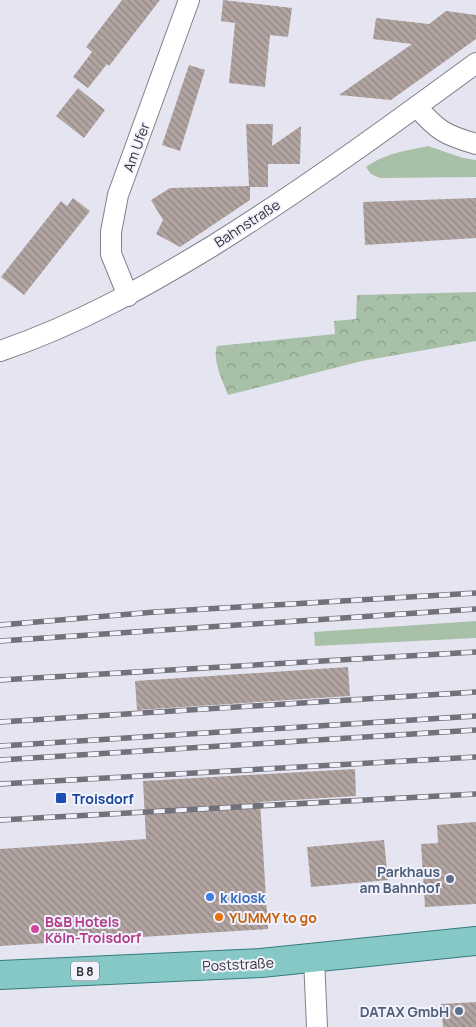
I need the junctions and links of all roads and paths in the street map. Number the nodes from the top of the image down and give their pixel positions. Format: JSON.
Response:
{"nodes":[{"id":1,"x":188,"y":0,"type":"edge"},
{"id":2,"x":476,"y":64,"type":"edge"},
{"id":3,"x":416,"y":107,"type":"junction"},
{"id":4,"x":476,"y":144,"type":"edge"},
{"id":5,"x":128,"y":296,"type":"junction"},
{"id":6,"x":0,"y":351,"type":"edge"},
{"id":7,"x":476,"y":941,"type":"edge"},
{"id":8,"x":314,"y":958,"type":"junction"},
{"id":9,"x":0,"y":975,"type":"edge"},
{"id":10,"x":316,"y":1027,"type":"edge"}],
"edges":[{"from":1,"to":5,"type":"street","name":"Am Ufer"},
{"from":2,"to":3,"type":"street","name":"Bahnstraße"},
{"from":3,"to":4,"type":"street"},
{"from":3,"to":5,"type":"street","name":"Bahnstraße"},
{"from":5,"to":6,"type":"street","name":"Bahnstraße"},
{"from":7,"to":8,"type":"main road","name":"Poststraße","number":"B 8"},
{"from":8,"to":9,"type":"main road","name":"Poststraße","number":"B 8"},
{"from":8,"to":10,"type":"street"}]}
